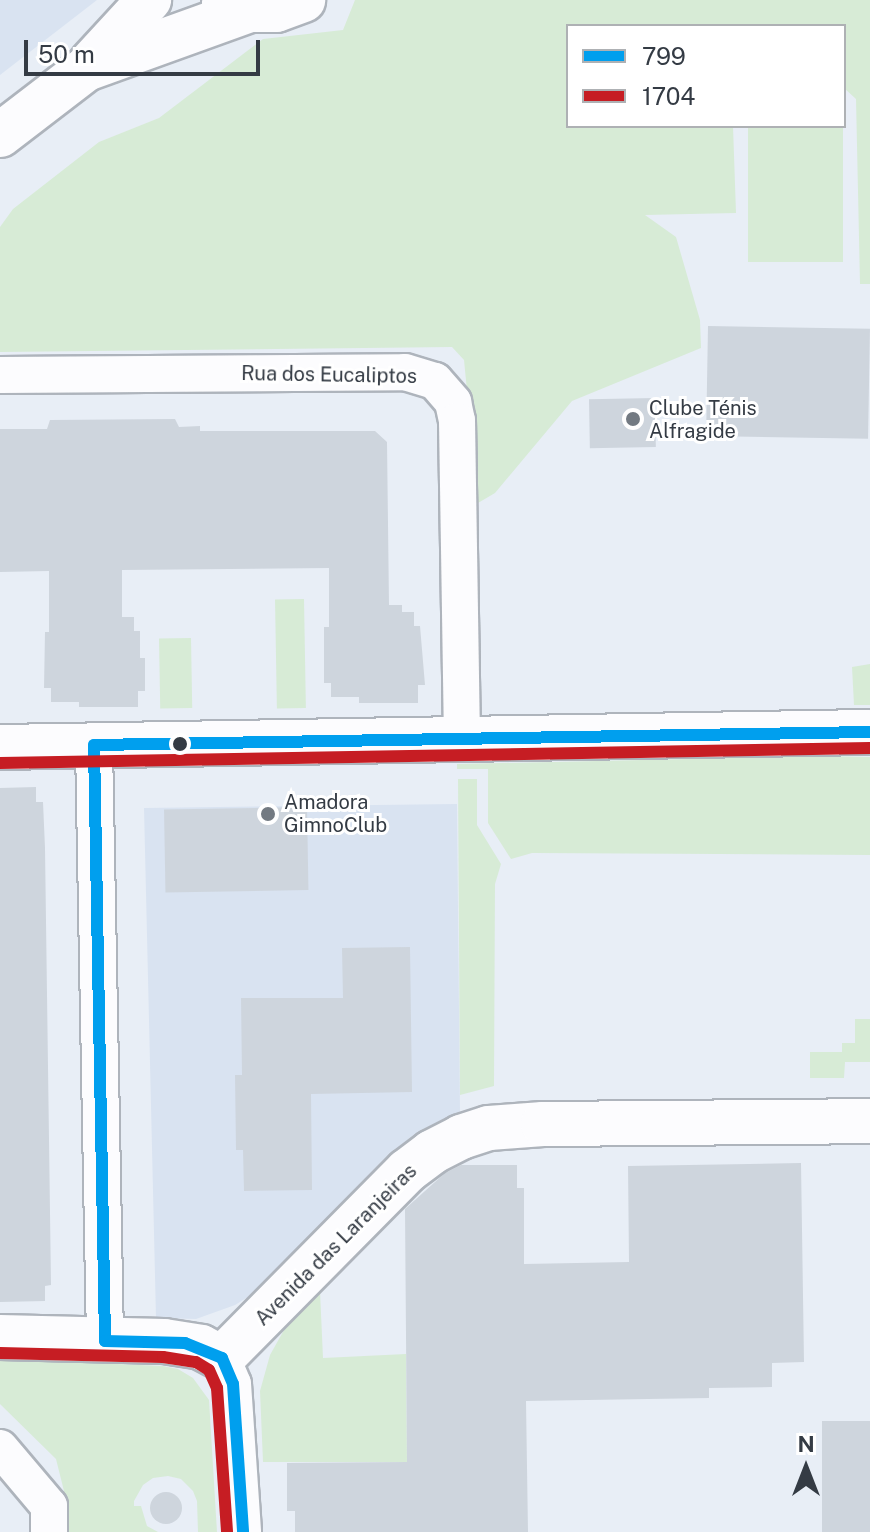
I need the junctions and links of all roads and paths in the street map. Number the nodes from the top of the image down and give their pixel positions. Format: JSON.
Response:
{"nodes":[{"id":1,"x":149,"y":0,"type":"edge"},
{"id":2,"x":303,"y":0,"type":"edge"},
{"id":3,"x":235,"y":5,"type":"edge"},
{"id":4,"x":86,"y":69,"type":"junction"},
{"id":5,"x":0,"y":135,"type":"edge"},
{"id":6,"x":0,"y":375,"type":"edge"},
{"id":7,"x":870,"y":732,"type":"edge"},
{"id":8,"x":462,"y":739,"type":"junction"},
{"id":9,"x":94,"y":745,"type":"junction"},
{"id":10,"x":0,"y":747,"type":"edge"},
{"id":11,"x":870,"y":1121,"type":"edge"},
{"id":12,"x":0,"y":1337,"type":"edge"},
{"id":13,"x":105,"y":1341,"type":"junction"},
{"id":14,"x":222,"y":1358,"type":"junction"},
{"id":15,"x":0,"y":1448,"type":"edge"},
{"id":16,"x":49,"y":1532,"type":"edge"},
{"id":17,"x":243,"y":1532,"type":"edge"}],
"edges":[{"from":1,"to":4,"type":"street"},
{"from":2,"to":3,"type":"street"},
{"from":3,"to":4,"type":"street"},
{"from":4,"to":5,"type":"street"},
{"from":6,"to":8,"type":"street","name":"Rua dos Eucaliptos"},
{"from":7,"to":8,"type":"street"},
{"from":8,"to":9,"type":"street"},
{"from":9,"to":10,"type":"street"},
{"from":9,"to":13,"type":"street"},
{"from":11,"to":14,"type":"street","name":"Avenida das Laranjeiras"},
{"from":12,"to":13,"type":"street"},
{"from":13,"to":14,"type":"street"},
{"from":14,"to":17,"type":"street"},
{"from":15,"to":16,"type":"street"}]}
